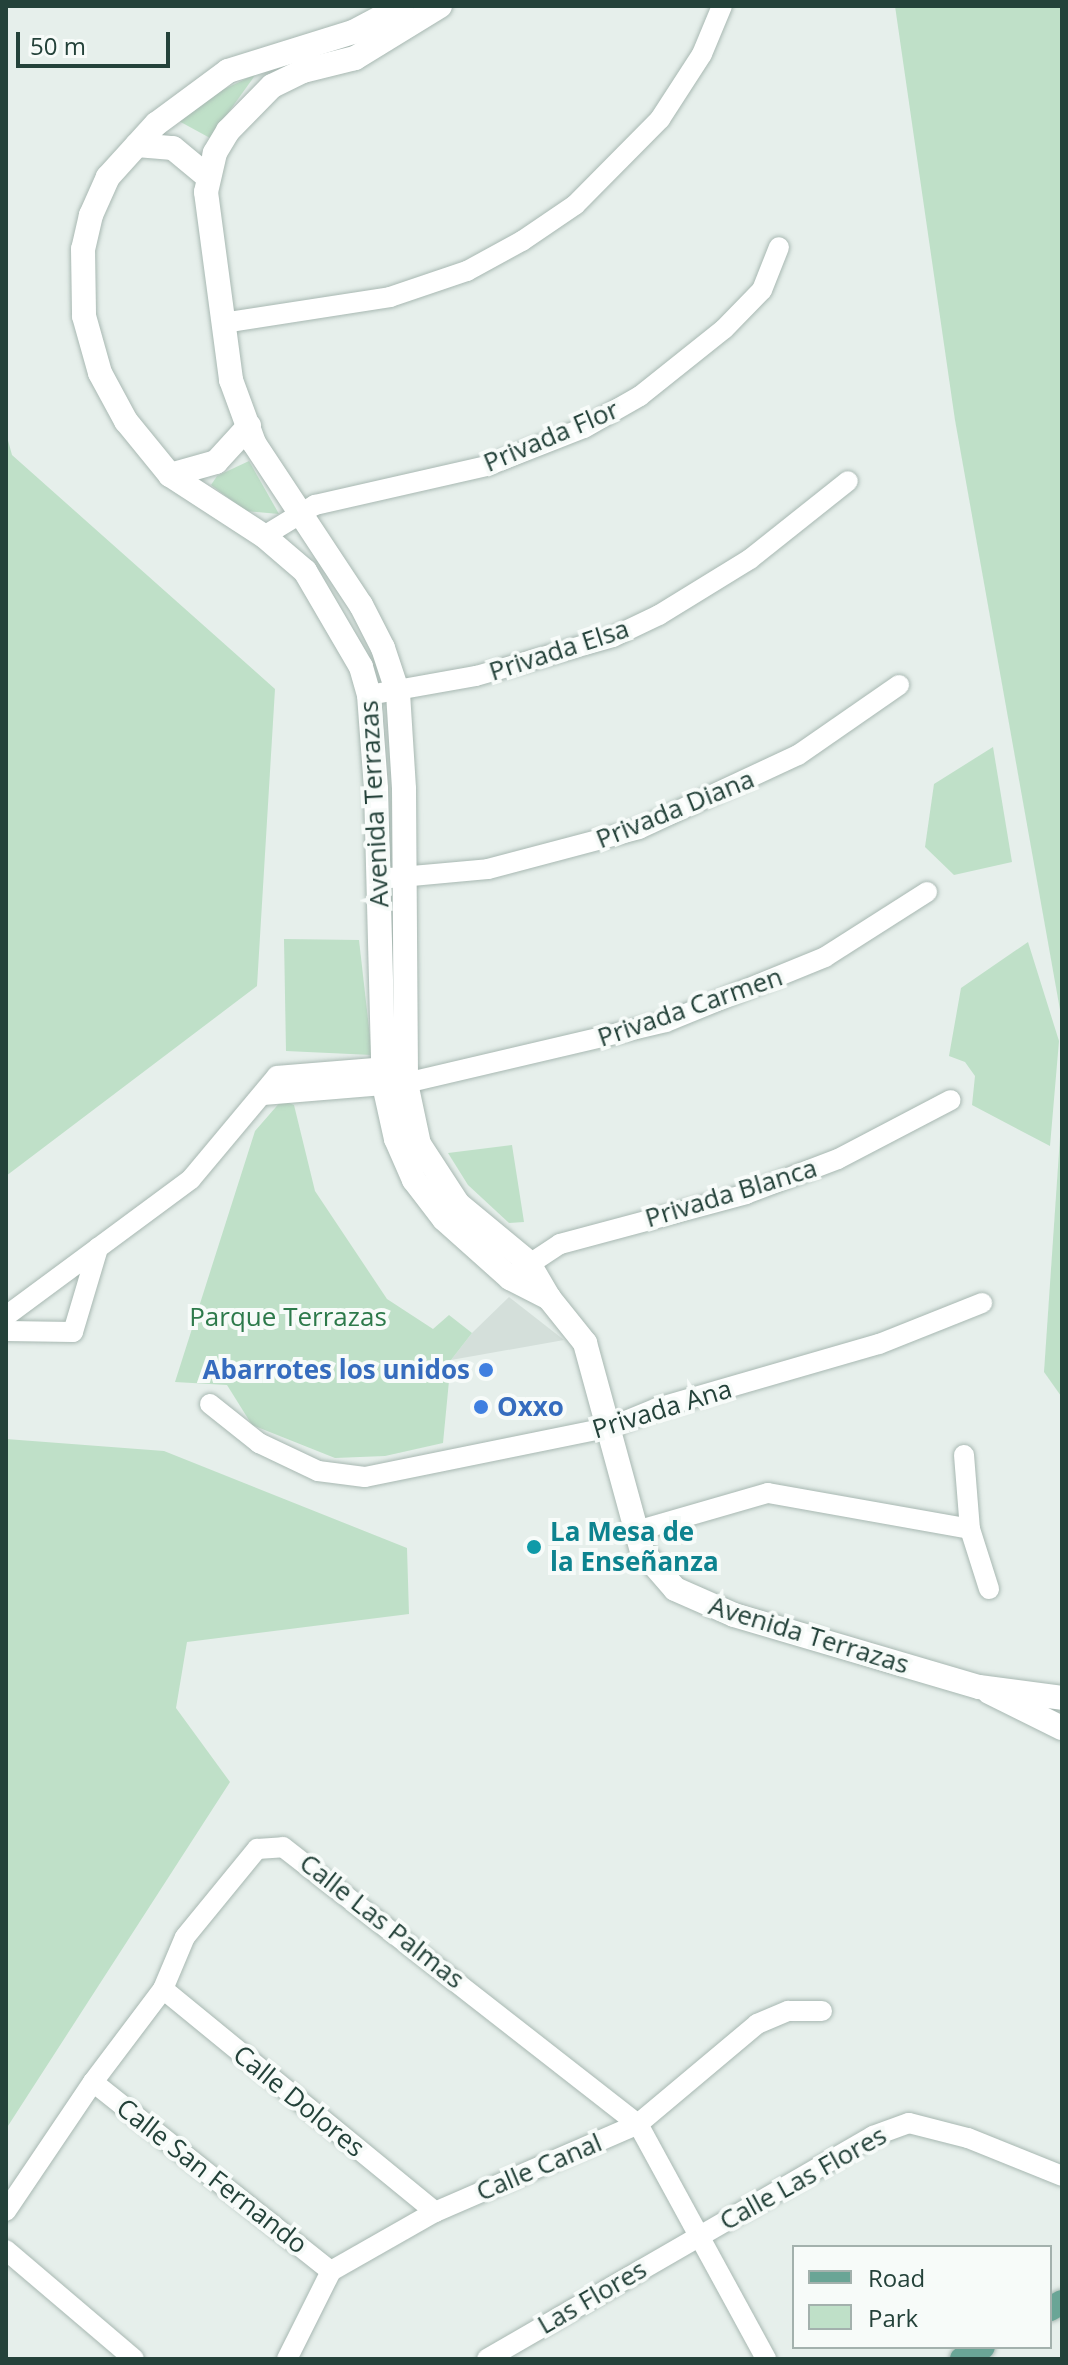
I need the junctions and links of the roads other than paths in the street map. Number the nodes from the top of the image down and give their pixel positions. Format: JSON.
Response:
{"nodes":[{"id":1,"x":402,"y":6,"type":"edge"},
{"id":2,"x":440,"y":6,"type":"edge"},
{"id":3,"x":722,"y":6,"type":"edge"},
{"id":4,"x":137,"y":145,"type":"junction"},
{"id":5,"x":208,"y":177,"type":"junction"},
{"id":6,"x":779,"y":247,"type":"dead end"},
{"id":7,"x":223,"y":323,"type":"junction"},
{"id":8,"x":249,"y":426,"type":"junction"},
{"id":9,"x":170,"y":475,"type":"junction"},
{"id":10,"x":848,"y":481,"type":"dead end"},
{"id":11,"x":301,"y":514,"type":"junction"},
{"id":12,"x":264,"y":536,"type":"junction"},
{"id":13,"x":899,"y":685,"type":"dead end"},
{"id":14,"x":398,"y":693,"type":"junction"},
{"id":15,"x":369,"y":695,"type":"junction"},
{"id":16,"x":405,"y":877,"type":"junction"},
{"id":17,"x":379,"y":879,"type":"junction"},
{"id":18,"x":927,"y":892,"type":"dead end"},
{"id":19,"x":394,"y":1075,"type":"junction"},
{"id":20,"x":951,"y":1100,"type":"dead end"},
{"id":21,"x":98,"y":1248,"type":"junction"},
{"id":22,"x":519,"y":1270,"type":"junction"},
{"id":23,"x":982,"y":1303,"type":"dead end"},
{"id":24,"x":6,"y":1316,"type":"edge"},
{"id":25,"x":6,"y":1331,"type":"edge"},
{"id":26,"x":210,"y":1404,"type":"dead end"},
{"id":27,"x":611,"y":1427,"type":"junction"},
{"id":28,"x":964,"y":1455,"type":"dead end"},
{"id":29,"x":970,"y":1529,"type":"junction"},
{"id":30,"x":636,"y":1531,"type":"junction"},
{"id":31,"x":989,"y":1589,"type":"dead end"},
{"id":32,"x":979,"y":1687,"type":"junction"},
{"id":33,"x":1062,"y":1698,"type":"edge"},
{"id":34,"x":1062,"y":1728,"type":"edge"},
{"id":35,"x":163,"y":1989,"type":"junction"},
{"id":36,"x":822,"y":2011,"type":"dead end"},
{"id":37,"x":93,"y":2082,"type":"junction"},
{"id":38,"x":638,"y":2124,"type":"junction"},
{"id":39,"x":1062,"y":2176,"type":"edge"},
{"id":40,"x":6,"y":2211,"type":"edge"},
{"id":41,"x":435,"y":2212,"type":"junction"},
{"id":42,"x":698,"y":2235,"type":"junction"},
{"id":43,"x":6,"y":2250,"type":"edge"},
{"id":44,"x":331,"y":2271,"type":"junction"},
{"id":45,"x":980,"y":2349,"type":"edge"},
{"id":46,"x":134,"y":2359,"type":"edge"},
{"id":47,"x":287,"y":2359,"type":"edge"},
{"id":48,"x":487,"y":2359,"type":"edge"},
{"id":49,"x":766,"y":2359,"type":"edge"},
{"id":50,"x":962,"y":2359,"type":"edge"}],
"edges":[{"from":1,"to":4,"type":"street","name":"Avenida Terrazas"},
{"from":2,"to":5,"type":"street","name":"Avenida Terrazas"},
{"from":3,"to":7,"type":"street"},
{"from":4,"to":5,"type":"street"},
{"from":4,"to":9,"type":"street","name":"Avenida Terrazas"},
{"from":5,"to":7,"type":"street","name":"Avenida Terrazas"},
{"from":6,"to":11,"type":"street","name":"Privada Flor"},
{"from":7,"to":8,"type":"street","name":"Avenida Terrazas"},
{"from":8,"to":9,"type":"street"},
{"from":8,"to":11,"type":"street","name":"Avenida Terrazas"},
{"from":9,"to":12,"type":"street","name":"Avenida Terrazas"},
{"from":10,"to":14,"type":"street","name":"Privada Elsa"},
{"from":11,"to":12,"type":"street","name":"Privada Flor"},
{"from":11,"to":14,"type":"street","name":"Avenida Terrazas"},
{"from":12,"to":15,"type":"street","name":"Avenida Terrazas"},
{"from":13,"to":16,"type":"street","name":"Privada Diana"},
{"from":14,"to":15,"type":"street","name":"Privada Elsa"},
{"from":14,"to":16,"type":"street","name":"Avenida Terrazas"},
{"from":15,"to":17,"type":"street","name":"Avenida Terrazas"},
{"from":16,"to":17,"type":"street","name":"Privada Diana"},
{"from":16,"to":19,"type":"street","name":"Avenida Terrazas"},
{"from":17,"to":19,"type":"street","name":"Avenida Terrazas"},
{"from":18,"to":19,"type":"street","name":"Privada Carmen"},
{"from":19,"to":21,"type":"street","name":"Privada Carmen"},
{"from":19,"to":22,"type":"street","name":"Avenida Terrazas"},
{"from":20,"to":22,"type":"street","name":"Privada Blanca"},
{"from":21,"to":24,"type":"street"},
{"from":21,"to":25,"type":"street"},
{"from":22,"to":27,"type":"street","name":"Avenida Terrazas"},
{"from":23,"to":27,"type":"street","name":"Privada Ana"},
{"from":26,"to":27,"type":"street","name":"Privada Ana"},
{"from":27,"to":30,"type":"street","name":"Avenida Terrazas"},
{"from":28,"to":29,"type":"street"},
{"from":29,"to":30,"type":"street"},
{"from":29,"to":31,"type":"street"},
{"from":30,"to":32,"type":"street","name":"Avenida Terrazas"},
{"from":32,"to":33,"type":"street","name":"Avenida Terrazas"},
{"from":32,"to":34,"type":"street","name":"Avenida Terrazas"},
{"from":35,"to":37,"type":"street","name":"Calle Las Palmas"},
{"from":35,"to":38,"type":"street","name":"Calle Las Palmas"},
{"from":35,"to":41,"type":"street","name":"Calle Dolores"},
{"from":36,"to":38,"type":"street","name":"Calle Canal"},
{"from":37,"to":40,"type":"street","name":"Calle Las Palmas"},
{"from":37,"to":44,"type":"street","name":"Calle San Fernando"},
{"from":38,"to":41,"type":"street","name":"Calle Canal"},
{"from":38,"to":42,"type":"street","name":"Calle Las Palmas"},
{"from":39,"to":42,"type":"street","name":"Calle Las Flores"},
{"from":41,"to":44,"type":"street","name":"Calle Canal"},
{"from":42,"to":48,"type":"street","name":"Las Flores"},
{"from":42,"to":49,"type":"street","name":"Calle Las Palmas"},
{"from":43,"to":46,"type":"street"},
{"from":44,"to":47,"type":"street"},
{"from":45,"to":50,"type":"main road"}]}
